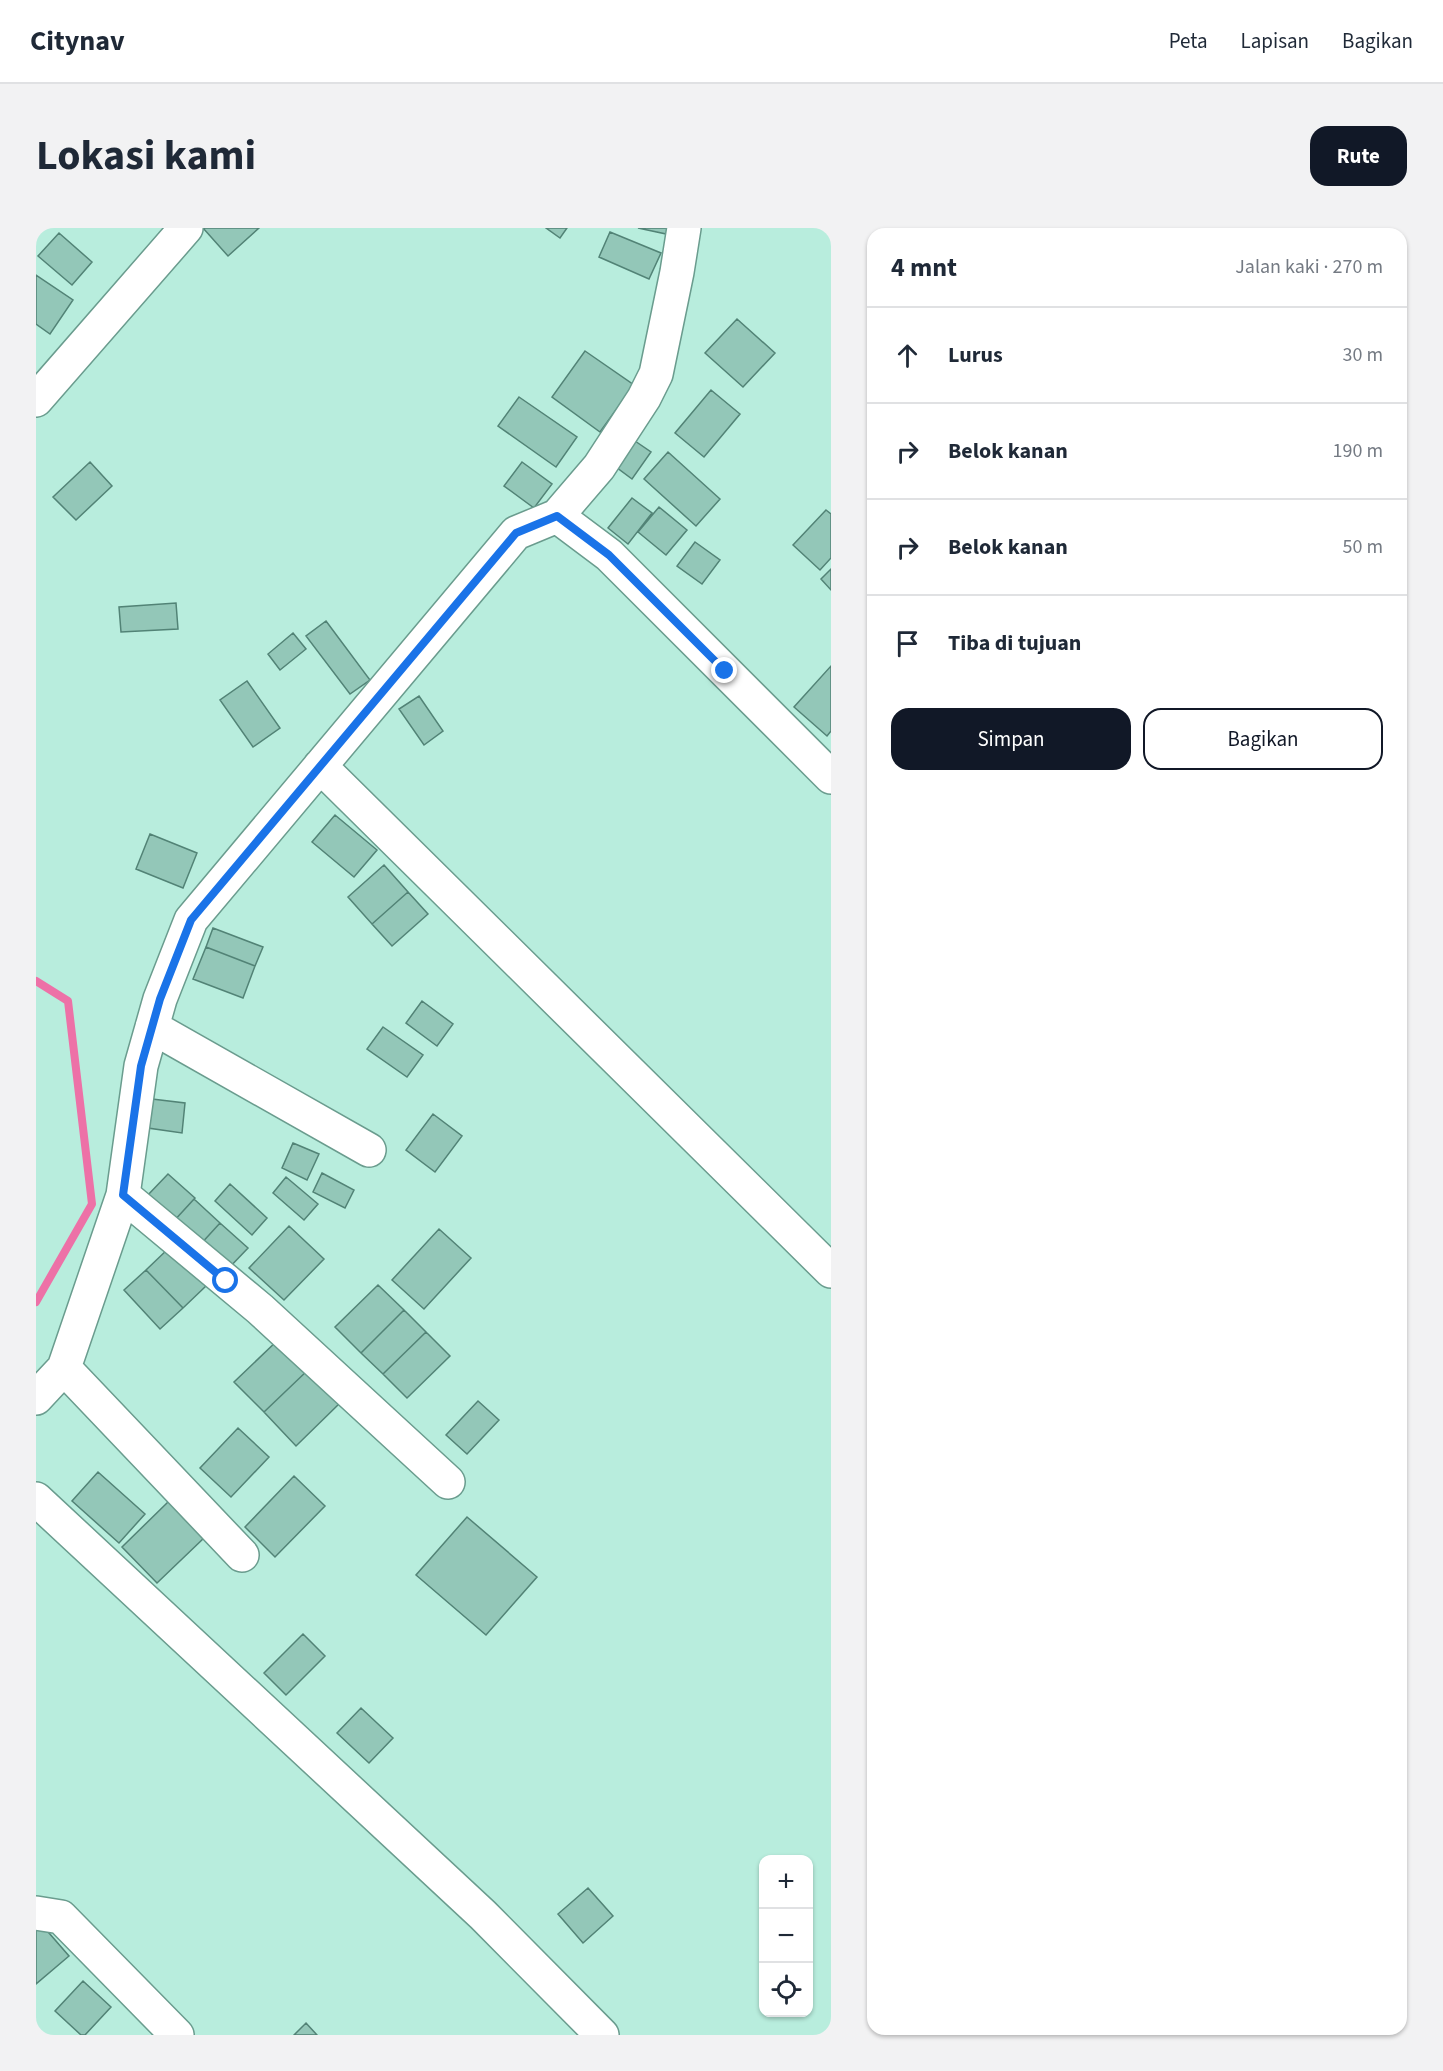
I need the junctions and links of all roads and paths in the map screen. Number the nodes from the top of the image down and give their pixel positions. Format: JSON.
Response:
{"nodes":[{"id":1,"x":186,"y":228,"type":"edge"},
{"id":2,"x":684,"y":228,"type":"edge"},
{"id":3,"x":36,"y":400,"type":"edge"},
{"id":4,"x":557,"y":516,"type":"junction"},
{"id":5,"x":320,"y":766,"type":"junction"},
{"id":6,"x":831,"y":777,"type":"edge"},
{"id":7,"x":152,"y":1027,"type":"junction"},
{"id":8,"x":369,"y":1150,"type":"dead end"},
{"id":9,"x":123,"y":1195,"type":"junction"},
{"id":10,"x":831,"y":1271,"type":"edge"},
{"id":11,"x":64,"y":1368,"type":"junction"},
{"id":12,"x":36,"y":1398,"type":"edge"},
{"id":13,"x":448,"y":1482,"type":"dead end"},
{"id":14,"x":36,"y":1499,"type":"edge"},
{"id":15,"x":242,"y":1555,"type":"dead end"},
{"id":16,"x":36,"y":1913,"type":"edge"},
{"id":17,"x":177,"y":2035,"type":"edge"},
{"id":18,"x":603,"y":2035,"type":"edge"}],
"edges":[{"from":1,"to":3,"type":"street"},
{"from":2,"to":4,"type":"street"},
{"from":4,"to":5,"type":"street"},
{"from":4,"to":6,"type":"street"},
{"from":5,"to":7,"type":"street"},
{"from":5,"to":10,"type":"street"},
{"from":7,"to":8,"type":"street"},
{"from":7,"to":9,"type":"street"},
{"from":9,"to":11,"type":"street"},
{"from":9,"to":13,"type":"street"},
{"from":11,"to":12,"type":"street"},
{"from":11,"to":15,"type":"street"},
{"from":14,"to":18,"type":"street"},
{"from":16,"to":17,"type":"street"}]}
